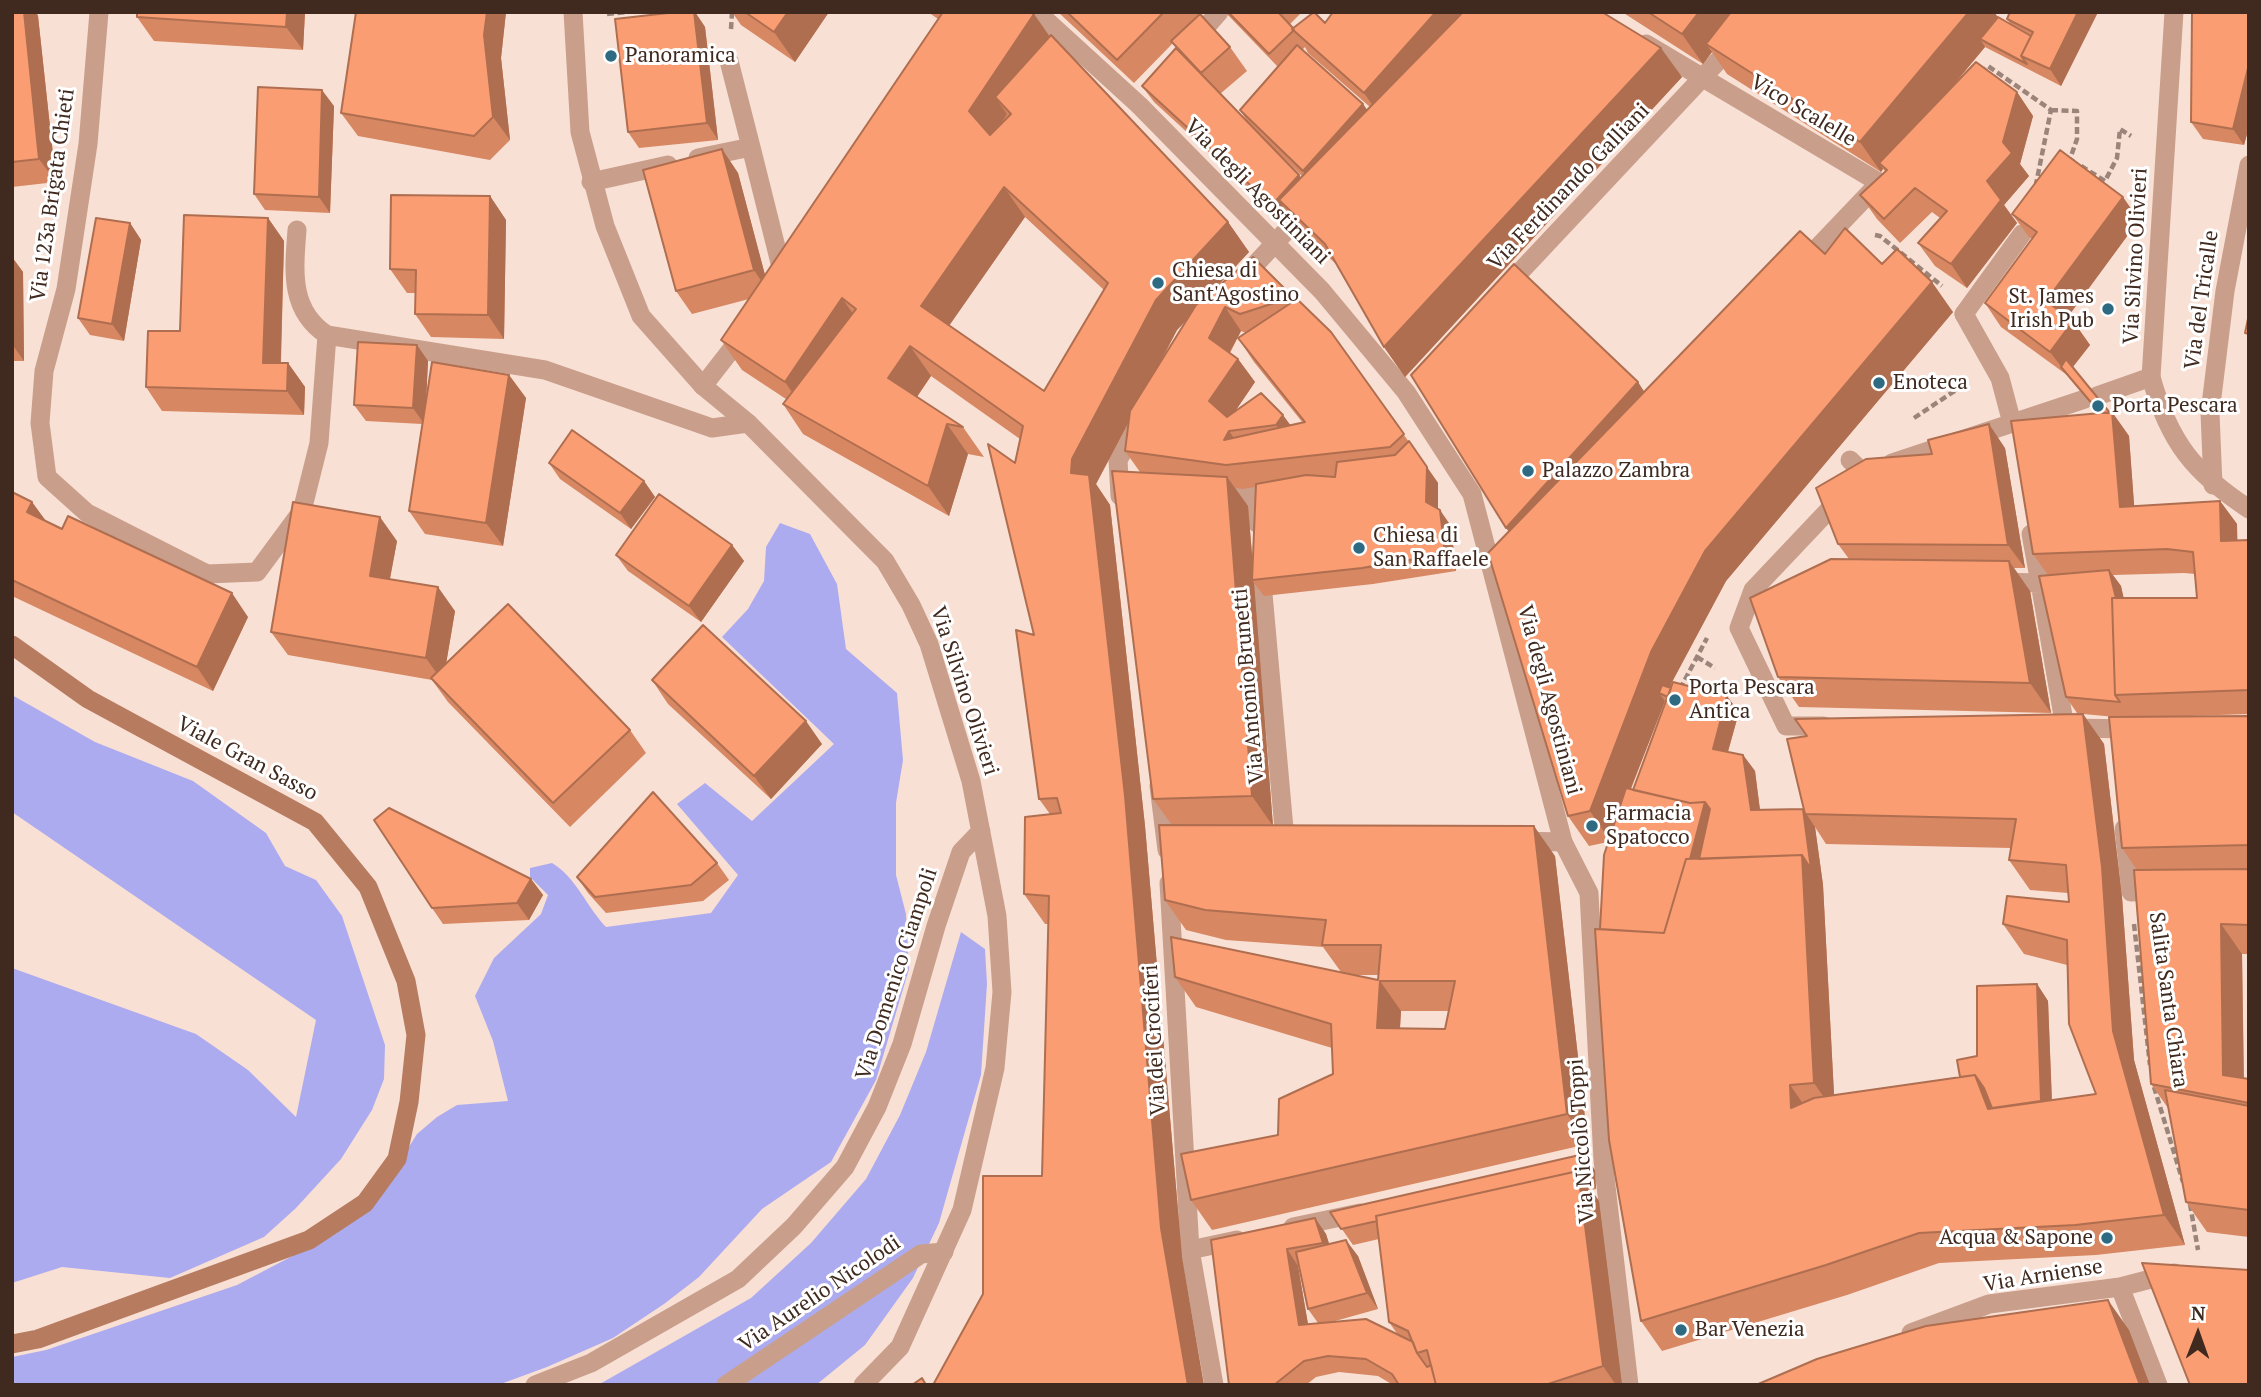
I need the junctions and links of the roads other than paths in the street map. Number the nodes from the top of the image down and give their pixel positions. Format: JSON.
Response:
{"nodes":[{"id":1,"x":99,"y":12,"type":"edge"},
{"id":2,"x":573,"y":12,"type":"edge"},
{"id":3,"x":1038,"y":12,"type":"edge"},
{"id":4,"x":1219,"y":12,"type":"edge"},
{"id":5,"x":1764,"y":12,"type":"edge"},
{"id":6,"x":2174,"y":12,"type":"edge"},
{"id":7,"x":1625,"y":32,"type":"edge"},
{"id":8,"x":1183,"y":54,"type":"edge"},
{"id":9,"x":729,"y":61,"type":"dead end"},
{"id":10,"x":1704,"y":79,"type":"junction"},
{"id":11,"x":751,"y":147,"type":"junction"},
{"id":12,"x":1898,"y":164,"type":"edge"},
{"id":13,"x":2249,"y":165,"type":"edge"},
{"id":14,"x":591,"y":182,"type":"junction"},
{"id":15,"x":1880,"y":183,"type":"junction"},
{"id":16,"x":1323,"y":192,"type":"edge"},
{"id":17,"x":2244,"y":206,"type":"edge"},
{"id":18,"x":297,"y":230,"type":"dead end"},
{"id":19,"x":2022,"y":234,"type":"edge"},
{"id":20,"x":1275,"y":242,"type":"junction"},
{"id":21,"x":1784,"y":283,"type":"edge"},
{"id":22,"x":1230,"y":293,"type":"edge"},
{"id":23,"x":778,"y":295,"type":"edge"},
{"id":24,"x":1493,"y":301,"type":"edge"},
{"id":25,"x":761,"y":314,"type":"edge"},
{"id":26,"x":327,"y":335,"type":"junction"},
{"id":27,"x":2151,"y":377,"type":"junction"},
{"id":28,"x":703,"y":386,"type":"junction"},
{"id":29,"x":1144,"y":413,"type":"edge"},
{"id":30,"x":748,"y":423,"type":"junction"},
{"id":31,"x":2012,"y":423,"type":"junction"},
{"id":32,"x":2016,"y":446,"type":"edge"},
{"id":33,"x":2213,"y":485,"type":"junction"},
{"id":34,"x":1200,"y":493,"type":"edge"},
{"id":35,"x":2249,"y":509,"type":"edge"},
{"id":36,"x":2028,"y":514,"type":"edge"},
{"id":37,"x":1123,"y":516,"type":"edge"},
{"id":38,"x":1514,"y":563,"type":"edge"},
{"id":39,"x":1973,"y":581,"type":"edge"},
{"id":40,"x":1495,"y":583,"type":"junction"},
{"id":41,"x":2040,"y":583,"type":"junction"},
{"id":42,"x":1760,"y":613,"type":"edge"},
{"id":43,"x":1739,"y":628,"type":"junction"},
{"id":44,"x":12,"y":645,"type":"edge"},
{"id":45,"x":1840,"y":726,"type":"edge"},
{"id":46,"x":2155,"y":729,"type":"edge"},
{"id":47,"x":1158,"y":772,"type":"edge"},
{"id":48,"x":2123,"y":810,"type":"edge"},
{"id":49,"x":981,"y":831,"type":"junction"},
{"id":50,"x":1259,"y":840,"type":"edge"},
{"id":51,"x":1498,"y":841,"type":"edge"},
{"id":52,"x":1563,"y":842,"type":"junction"},
{"id":53,"x":2183,"y":891,"type":"edge"},
{"id":54,"x":1589,"y":893,"type":"joint"},
{"id":55,"x":1376,"y":1209,"type":"edge"},
{"id":56,"x":1190,"y":1250,"type":"junction"},
{"id":57,"x":944,"y":1252,"type":"junction"},
{"id":58,"x":2201,"y":1272,"type":"edge"},
{"id":59,"x":2120,"y":1287,"type":"junction"},
{"id":60,"x":1887,"y":1342,"type":"edge"},
{"id":61,"x":12,"y":1344,"type":"edge"},
{"id":62,"x":535,"y":1385,"type":"edge"},
{"id":63,"x":726,"y":1385,"type":"edge"},
{"id":64,"x":863,"y":1385,"type":"edge"},
{"id":65,"x":1214,"y":1385,"type":"edge"},
{"id":66,"x":1629,"y":1385,"type":"edge"},
{"id":67,"x":2158,"y":1385,"type":"edge"}],
"edges":[{"from":1,"to":26,"type":"street","name":"Via 123a Brigata Chieti"},
{"from":2,"to":14,"type":"street","name":"Via Silvino Olivieri"},
{"from":3,"to":20,"type":"street","name":"Via degli Agostiniani"},
{"from":4,"to":8,"type":"street"},
{"from":5,"to":10,"type":"street","name":"Via Ferdinando Galliani"},
{"from":6,"to":27,"type":"street","name":"Via Silvino Olivieri"},
{"from":7,"to":10,"type":"street","name":"Vico Scalelle"},
{"from":9,"to":11,"type":"street"},
{"from":10,"to":15,"type":"street","name":"Vico Scalelle"},
{"from":10,"to":24,"type":"street","name":"Via Ferdinando Galliani"},
{"from":11,"to":14,"type":"street"},
{"from":11,"to":23,"type":"street"},
{"from":12,"to":15,"type":"street"},
{"from":13,"to":17,"type":"street","name":"Via del Tricalle"},
{"from":14,"to":28,"type":"street","name":"Via Silvino Olivieri"},
{"from":15,"to":21,"type":"street"},
{"from":16,"to":20,"type":"street"},
{"from":17,"to":33,"type":"street","name":"Via del Tricalle"},
{"from":18,"to":26,"type":"street"},
{"from":19,"to":31,"type":"street"},
{"from":20,"to":22,"type":"street"},
{"from":20,"to":40,"type":"street","name":"Via degli Agostiniani"},
{"from":25,"to":28,"type":"street"},
{"from":26,"to":30,"type":"street"},
{"from":27,"to":31,"type":"street"},
{"from":27,"to":33,"type":"street","name":"Via Silvino Olivieri"},
{"from":28,"to":30,"type":"street","name":"Via Silvino Olivieri"},
{"from":29,"to":37,"type":"street"},
{"from":30,"to":49,"type":"street","name":"Via Silvino Olivieri"},
{"from":31,"to":32,"type":"street"},
{"from":31,"to":43,"type":"street"},
{"from":33,"to":35,"type":"street","name":"Via Silvino Olivieri"},
{"from":34,"to":50,"type":"street","name":"Via Antonio Brunetti"},
{"from":36,"to":41,"type":"street"},
{"from":38,"to":40,"type":"street"},
{"from":39,"to":41,"type":"street"},
{"from":40,"to":52,"type":"street","name":"Via degli Agostiniani"},
{"from":41,"to":46,"type":"street"},
{"from":42,"to":43,"type":"street"},
{"from":43,"to":45,"type":"street"},
{"from":44,"to":61,"type":"main road","name":"Viale Gran Sasso"},
{"from":47,"to":56,"type":"street","name":"Via dei Crociferi"},
{"from":48,"to":53,"type":"street","name":"Salita Santa Chiara"},
{"from":49,"to":57,"type":"street","name":"Via Silvino Olivieri"},
{"from":49,"to":62,"type":"street","name":"Via Domenico Ciampoli"},
{"from":51,"to":52,"type":"street"},
{"from":52,"to":54,"type":"street","name":"Via degli Agostiniani"},
{"from":54,"to":66,"type":"street","name":"Via Niccolò Toppi"},
{"from":55,"to":56,"type":"street"},
{"from":56,"to":65,"type":"street","name":"Via dei Crociferi"},
{"from":57,"to":63,"type":"street","name":"Via Aurelio Nicolodi"},
{"from":57,"to":64,"type":"street","name":"Via Silvino Olivieri"},
{"from":58,"to":59,"type":"street","name":"Via Arniense"},
{"from":59,"to":60,"type":"street","name":"Via Arniense"},
{"from":59,"to":67,"type":"street"}]}
